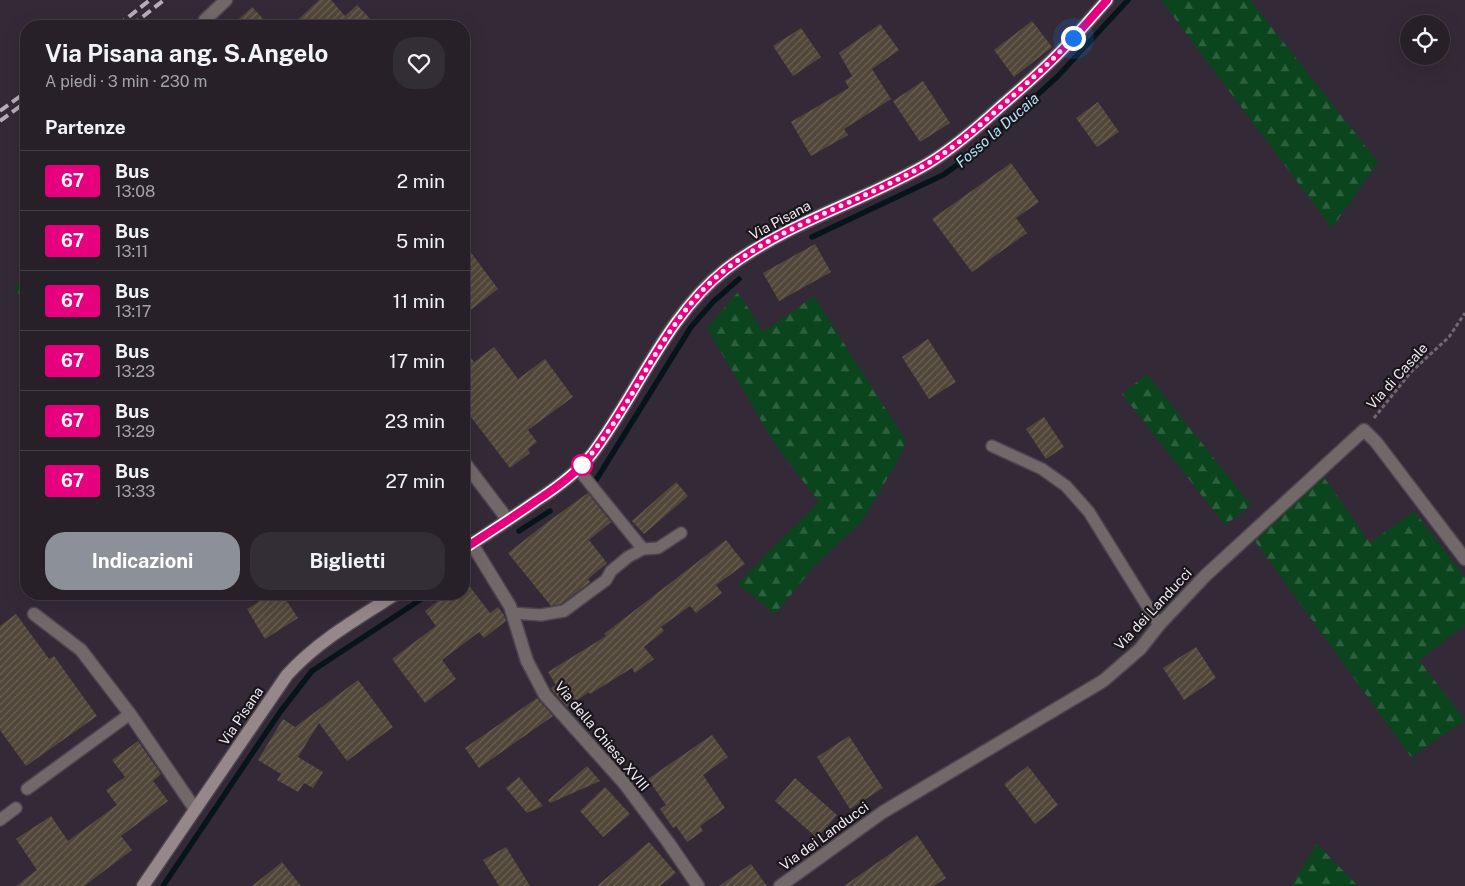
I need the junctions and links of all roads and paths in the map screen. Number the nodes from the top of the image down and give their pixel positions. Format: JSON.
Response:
{"nodes":[{"id":1,"x":226,"y":0,"type":"edge"},
{"id":2,"x":1107,"y":0,"type":"edge"},
{"id":3,"x":205,"y":20,"type":"edge"},
{"id":4,"x":1465,"y":313,"type":"edge"},
{"id":5,"x":1364,"y":430,"type":"junction"},
{"id":6,"x":992,"y":446,"type":"dead end"},
{"id":7,"x":578,"y":469,"type":"junction"},
{"id":8,"x":470,"y":470,"type":"edge"},
{"id":9,"x":508,"y":520,"type":"junction"},
{"id":10,"x":681,"y":533,"type":"dead end"},
{"id":11,"x":470,"y":545,"type":"edge"},
{"id":12,"x":470,"y":549,"type":"edge"},
{"id":13,"x":643,"y":549,"type":"junction"},
{"id":14,"x":1465,"y":559,"type":"edge"},
{"id":15,"x":385,"y":600,"type":"edge"},
{"id":16,"x":512,"y":613,"type":"junction"},
{"id":17,"x":34,"y":614,"type":"dead end"},
{"id":18,"x":1159,"y":625,"type":"junction"},
{"id":19,"x":130,"y":714,"type":"junction"},
{"id":20,"x":27,"y":789,"type":"dead end"},
{"id":21,"x":16,"y":808,"type":"dead end"},
{"id":22,"x":195,"y":809,"type":"junction"},
{"id":23,"x":0,"y":820,"type":"edge"},
{"id":24,"x":143,"y":886,"type":"edge"},
{"id":25,"x":698,"y":886,"type":"edge"},
{"id":26,"x":780,"y":886,"type":"edge"}],
"edges":[{"from":1,"to":3,"type":"street"},
{"from":2,"to":7,"type":"main road","name":"Via Pisana"},
{"from":4,"to":5,"type":"path","name":"Via di Casale"},
{"from":5,"to":14,"type":"street"},
{"from":5,"to":18,"type":"street","name":"Via dei Landucci"},
{"from":6,"to":18,"type":"lane"},
{"from":7,"to":9,"type":"main road","name":"Via Pisana"},
{"from":7,"to":13,"type":"lane"},
{"from":8,"to":9,"type":"street"},
{"from":9,"to":11,"type":"main road","name":"Via Pisana"},
{"from":10,"to":13,"type":"lane"},
{"from":12,"to":16,"type":"street","name":"Via della Chiesa XVIII"},
{"from":13,"to":16,"type":"lane"},
{"from":15,"to":22,"type":"main road","name":"Via Pisana"},
{"from":16,"to":25,"type":"street","name":"Via della Chiesa XVIII"},
{"from":17,"to":19,"type":"street"},
{"from":18,"to":26,"type":"street","name":"Via dei Landucci"},
{"from":19,"to":20,"type":"lane"},
{"from":19,"to":22,"type":"street"},
{"from":21,"to":23,"type":"lane"},
{"from":22,"to":24,"type":"main road","name":"Via Pisana"}]}
